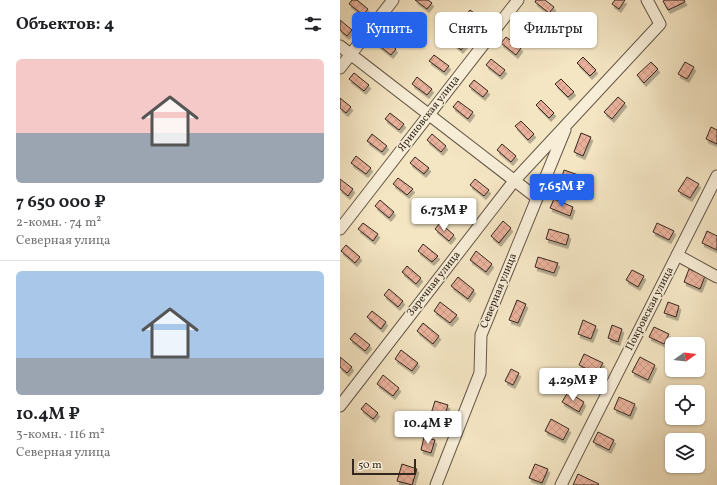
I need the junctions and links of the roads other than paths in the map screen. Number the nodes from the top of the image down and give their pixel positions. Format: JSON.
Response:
{"nodes":[{"id":1,"x":393,"y":0,"type":"edge"},
{"id":2,"x":518,"y":0,"type":"edge"},
{"id":3,"x":647,"y":0,"type":"edge"},
{"id":4,"x":340,"y":46,"type":"edge"},
{"id":5,"x":351,"y":54,"type":"junction"},
{"id":6,"x":340,"y":68,"type":"edge"},
{"id":7,"x":429,"y":115,"type":"junction"},
{"id":8,"x":568,"y":123,"type":"junction"},
{"id":9,"x":717,"y":176,"type":"edge"},
{"id":10,"x":514,"y":181,"type":"junction"},
{"id":11,"x":537,"y":198,"type":"junction"},
{"id":12,"x":340,"y":229,"type":"edge"},
{"id":13,"x":677,"y":255,"type":"junction"},
{"id":14,"x":717,"y":276,"type":"edge"},
{"id":15,"x":340,"y":406,"type":"edge"},
{"id":16,"x":436,"y":485,"type":"edge"},
{"id":17,"x":561,"y":485,"type":"edge"}],
"edges":[{"from":1,"to":5,"type":"street"},
{"from":2,"to":7,"type":"street","name":"Яриновская улица"},
{"from":3,"to":8,"type":"street","name":"Заречная улица"},
{"from":4,"to":5,"type":"street"},
{"from":5,"to":6,"type":"street"},
{"from":5,"to":7,"type":"street"},
{"from":7,"to":10,"type":"street"},
{"from":7,"to":12,"type":"street","name":"Яриновская улица"},
{"from":8,"to":10,"type":"street","name":"Заречная улица"},
{"from":8,"to":11,"type":"street","name":"Северная улица"},
{"from":9,"to":13,"type":"street","name":"Покровская улица"},
{"from":10,"to":11,"type":"street"},
{"from":10,"to":15,"type":"street","name":"Заречная улица"},
{"from":11,"to":16,"type":"street","name":"Северная улица"},
{"from":13,"to":14,"type":"street"},
{"from":13,"to":17,"type":"street","name":"Покровская улица"}]}
